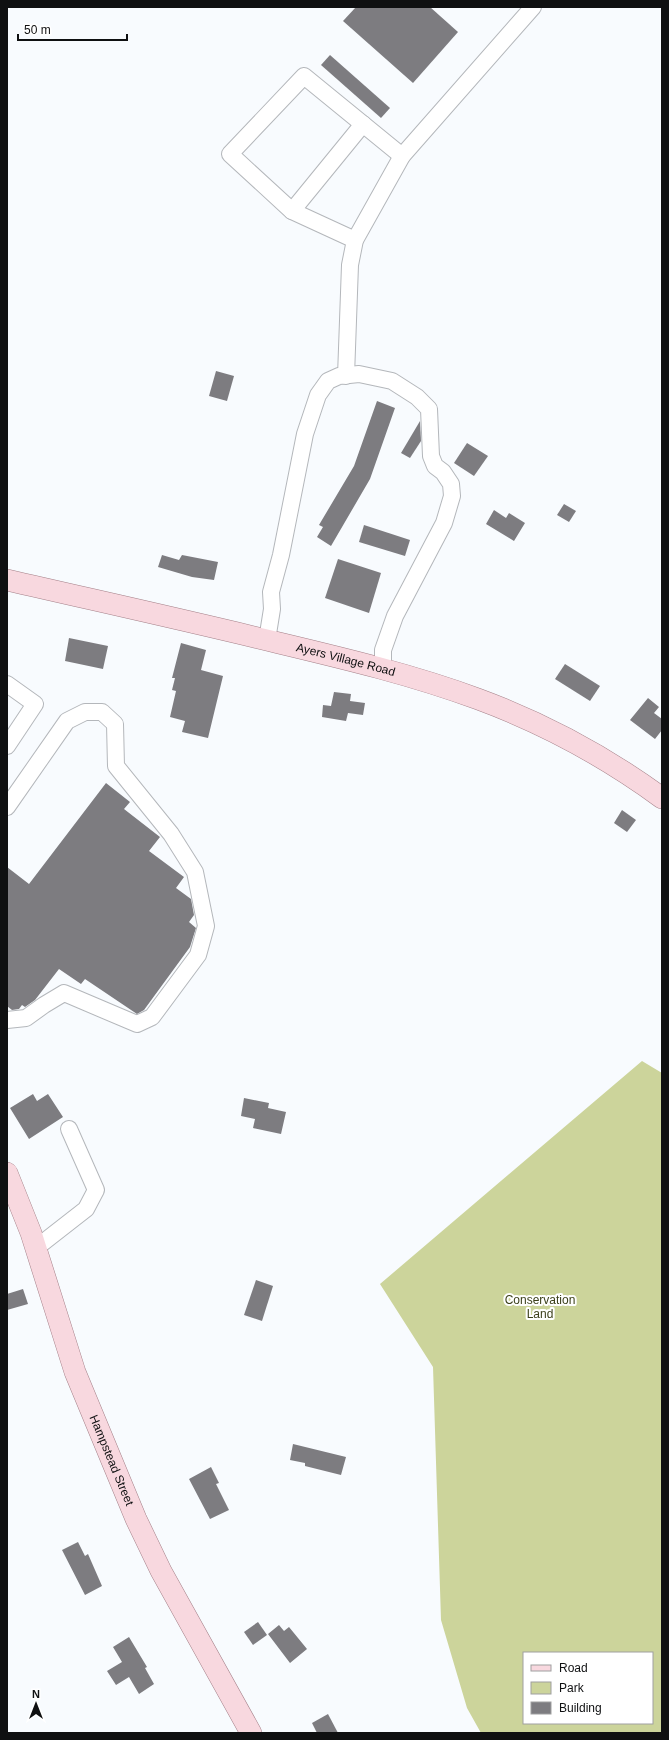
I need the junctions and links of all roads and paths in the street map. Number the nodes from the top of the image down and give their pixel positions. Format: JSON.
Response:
{"nodes":[{"id":1,"x":533,"y":7,"type":"edge"},
{"id":2,"x":362,"y":124,"type":"junction"},
{"id":3,"x":402,"y":156,"type":"junction"},
{"id":4,"x":292,"y":211,"type":"junction"},
{"id":5,"x":355,"y":240,"type":"junction"},
{"id":6,"x":346,"y":376,"type":"junction"},
{"id":7,"x":7,"y":580,"type":"edge"},
{"id":8,"x":267,"y":640,"type":"junction"},
{"id":9,"x":383,"y":668,"type":"junction"},
{"id":10,"x":7,"y":684,"type":"edge"},
{"id":11,"x":7,"y":746,"type":"edge"},
{"id":12,"x":662,"y":798,"type":"edge"},
{"id":13,"x":7,"y":808,"type":"edge"},
{"id":14,"x":7,"y":1020,"type":"edge"},
{"id":15,"x":69,"y":1129,"type":"dead end"},
{"id":16,"x":7,"y":1173,"type":"edge"},
{"id":17,"x":36,"y":1248,"type":"junction"},
{"id":18,"x":251,"y":1733,"type":"edge"}],
"edges":[{"from":1,"to":3,"type":"street"},
{"from":2,"to":3,"type":"street"},
{"from":2,"to":4,"type":"street"},
{"from":2,"to":4,"type":"street"},
{"from":3,"to":5,"type":"street"},
{"from":4,"to":5,"type":"street"},
{"from":5,"to":6,"type":"street"},
{"from":6,"to":8,"type":"street"},
{"from":6,"to":9,"type":"street"},
{"from":7,"to":8,"type":"main road","name":"Ayers Village Road"},
{"from":8,"to":9,"type":"main road","name":"Ayers Village Road"},
{"from":9,"to":12,"type":"main road","name":"Ayers Village Road"},
{"from":10,"to":11,"type":"street"},
{"from":13,"to":14,"type":"street"},
{"from":15,"to":17,"type":"street"},
{"from":16,"to":17,"type":"main road","name":"Hampstead Street"},
{"from":17,"to":18,"type":"main road","name":"Hampstead Street"}]}
